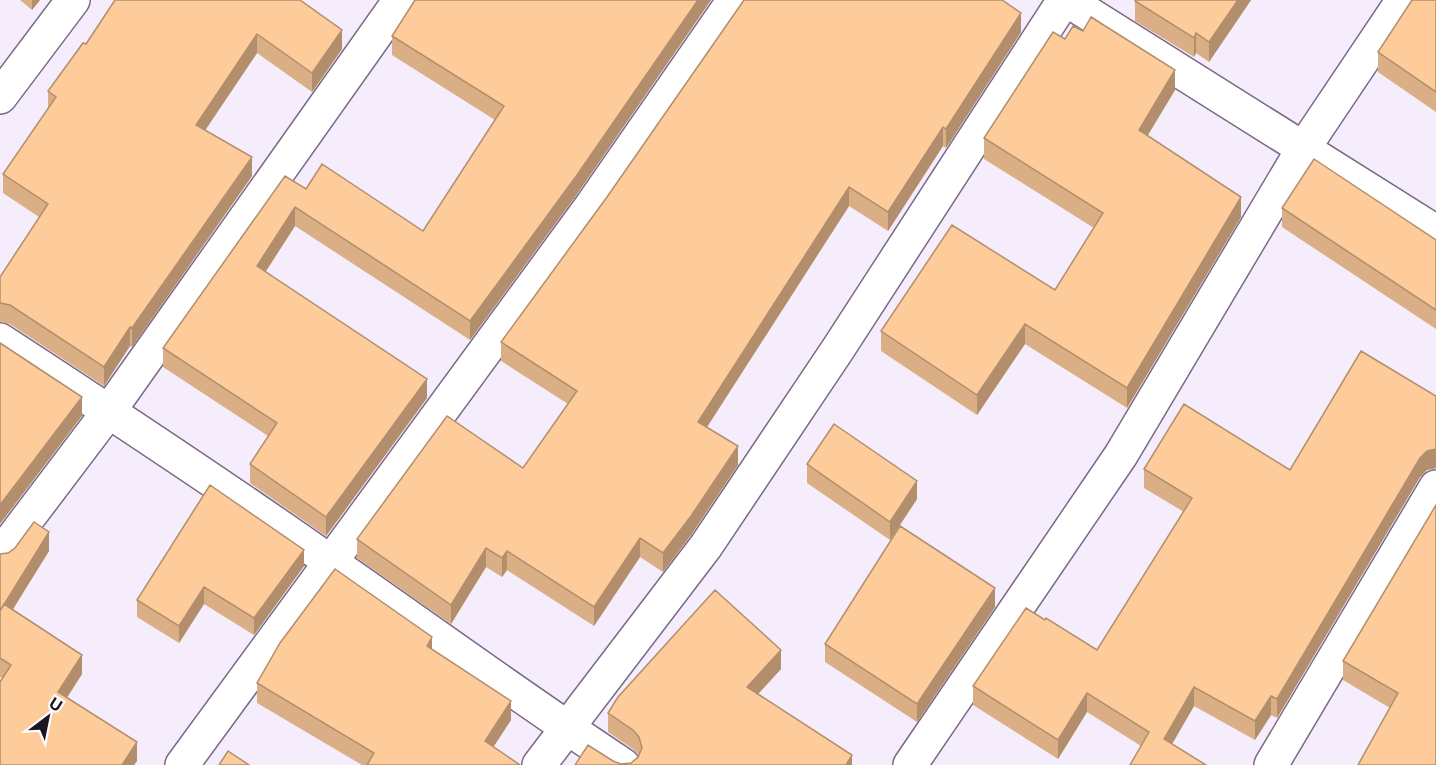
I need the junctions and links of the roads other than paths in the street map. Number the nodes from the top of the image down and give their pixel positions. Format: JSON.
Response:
{"nodes":[{"id":1,"x":73,"y":0,"type":"edge"},
{"id":2,"x":400,"y":0,"type":"edge"},
{"id":3,"x":734,"y":0,"type":"edge"},
{"id":4,"x":1065,"y":0,"type":"edge"},
{"id":5,"x":1403,"y":0,"type":"edge"},
{"id":6,"x":0,"y":97,"type":"edge"},
{"id":7,"x":1303,"y":149,"type":"junction"},
{"id":8,"x":1436,"y":232,"type":"edge"},
{"id":9,"x":0,"y":340,"type":"edge"},
{"id":10,"x":109,"y":411,"type":"junction"},
{"id":11,"x":1436,"y":487,"type":"edge"},
{"id":12,"x":0,"y":555,"type":"edge"},
{"id":13,"x":330,"y":561,"type":"junction"},
{"id":14,"x":566,"y":728,"type":"junction"},
{"id":15,"x":182,"y":765,"type":"edge"},
{"id":16,"x":538,"y":765,"type":"edge"},
{"id":17,"x":623,"y":765,"type":"edge"},
{"id":18,"x":910,"y":765,"type":"edge"},
{"id":19,"x":1271,"y":765,"type":"edge"}],
"edges":[{"from":1,"to":6,"type":"street"},
{"from":2,"to":10,"type":"street"},
{"from":3,"to":13,"type":"street"},
{"from":4,"to":7,"type":"street"},
{"from":4,"to":14,"type":"street"},
{"from":5,"to":7,"type":"street"},
{"from":7,"to":8,"type":"street"},
{"from":7,"to":18,"type":"street"},
{"from":9,"to":10,"type":"street"},
{"from":10,"to":12,"type":"street"},
{"from":10,"to":13,"type":"street"},
{"from":11,"to":19,"type":"street"},
{"from":13,"to":14,"type":"street"},
{"from":13,"to":15,"type":"street"},
{"from":14,"to":16,"type":"street"},
{"from":14,"to":17,"type":"street"}]}
